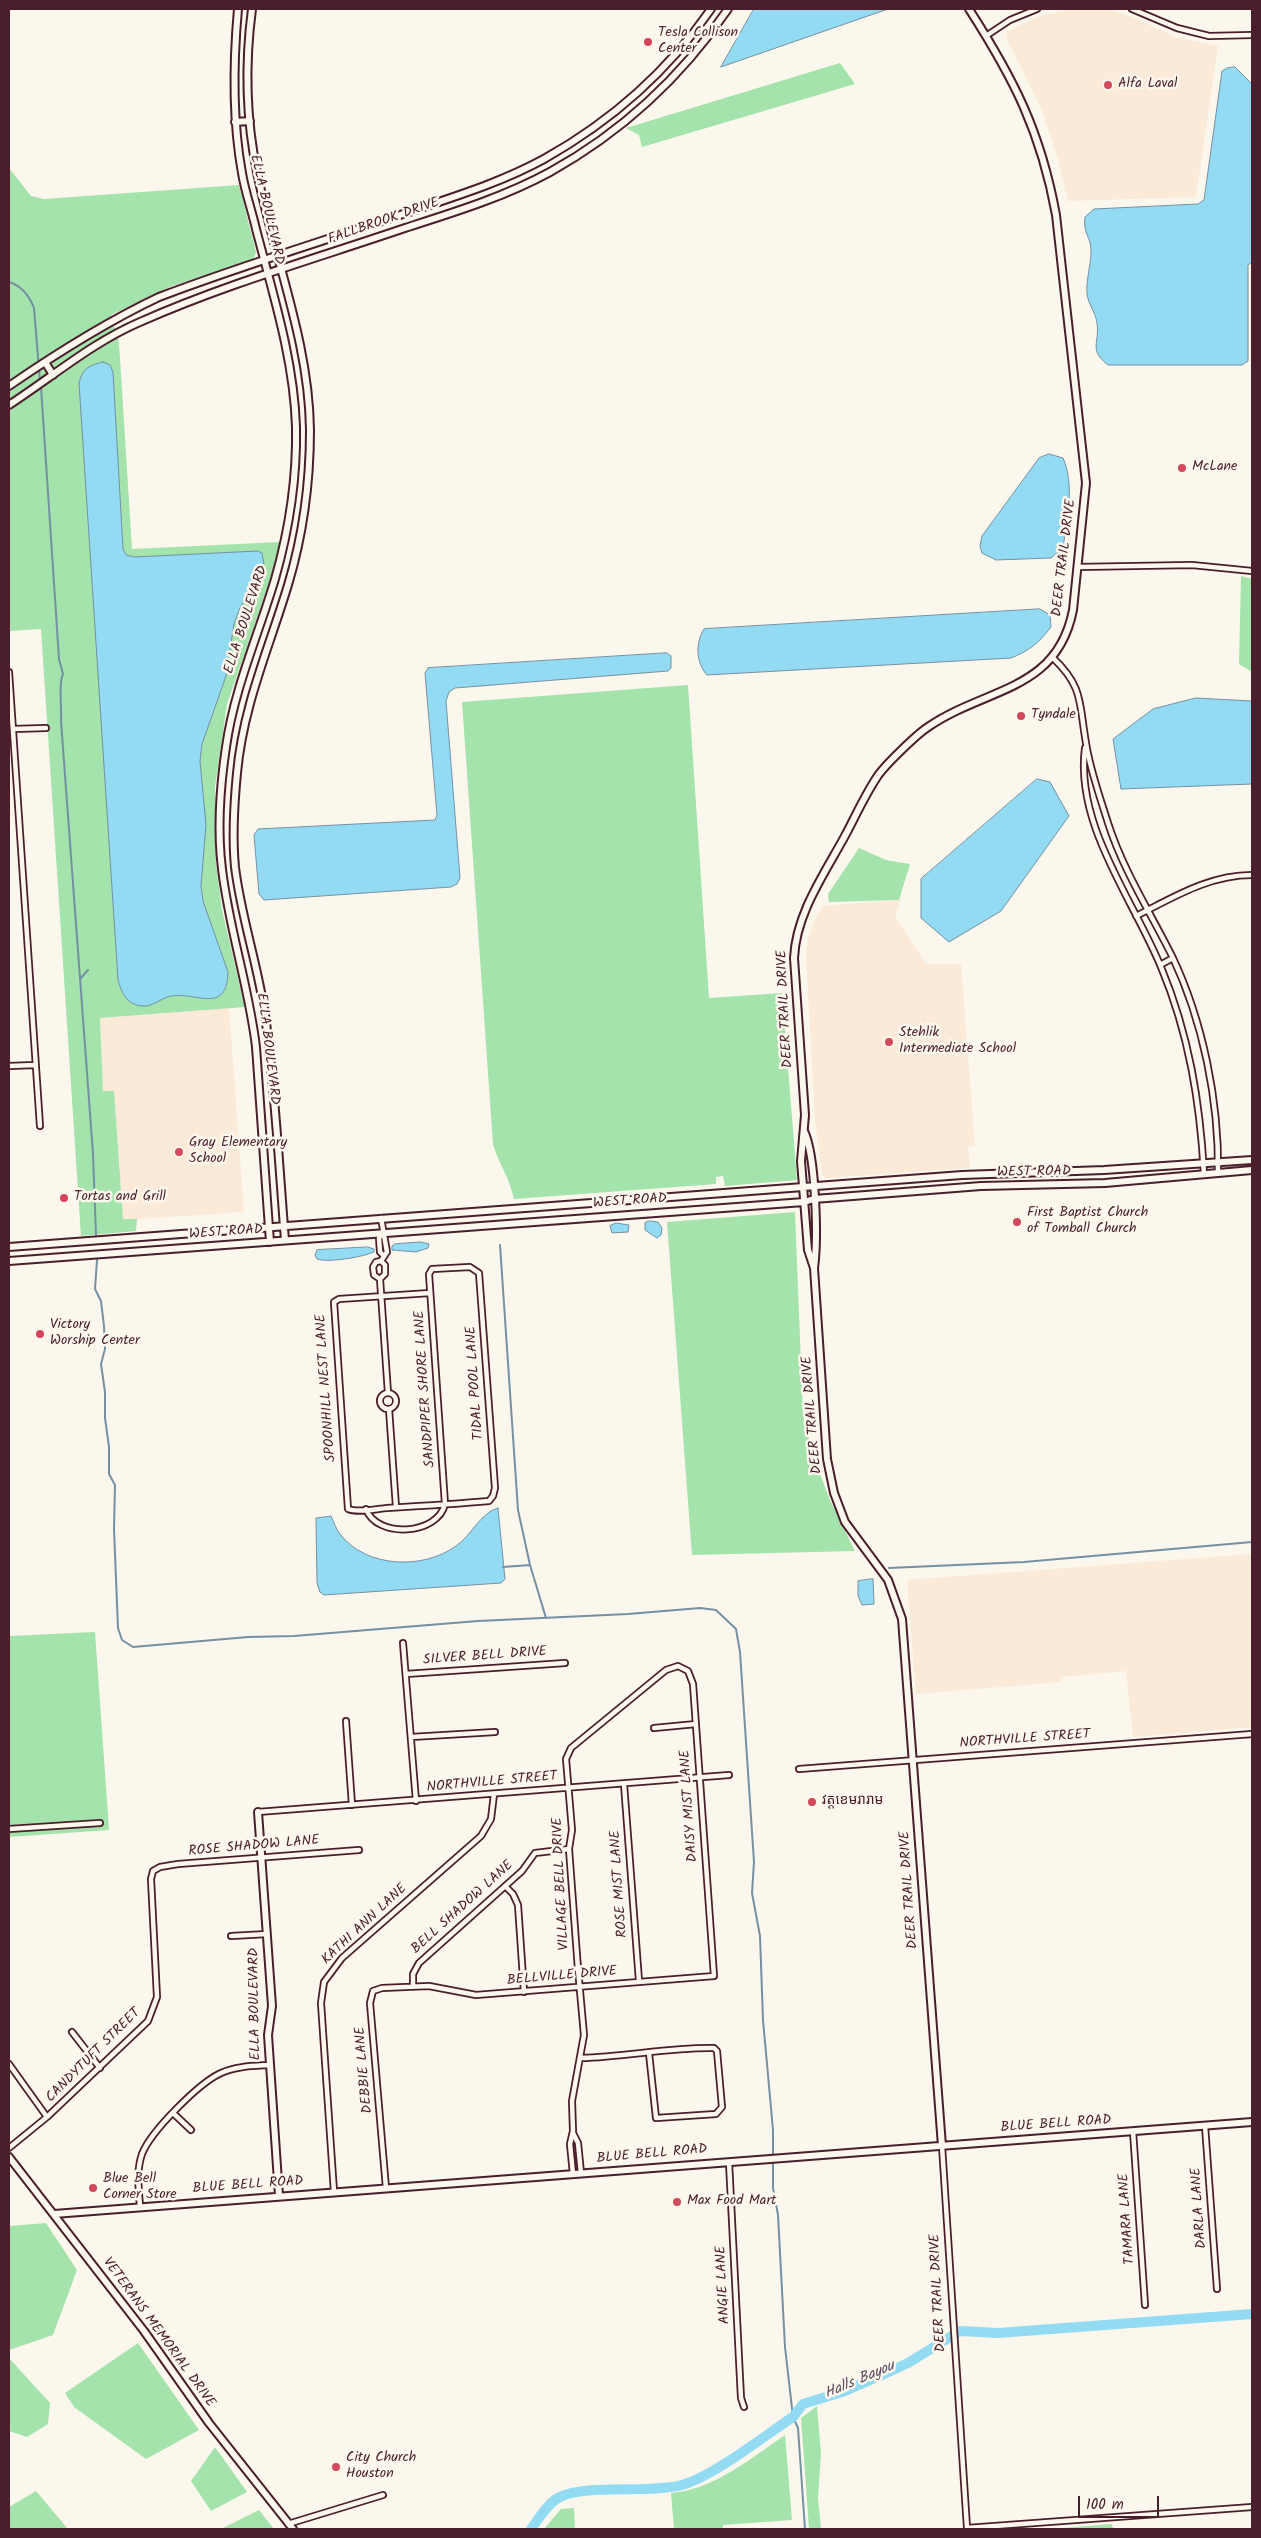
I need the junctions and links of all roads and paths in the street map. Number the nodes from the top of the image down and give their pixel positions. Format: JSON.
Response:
{"nodes":[{"id":1,"x":238,"y":9,"type":"edge"},
{"id":2,"x":252,"y":9,"type":"edge"},
{"id":3,"x":711,"y":9,"type":"edge"},
{"id":4,"x":728,"y":9,"type":"edge"},
{"id":5,"x":969,"y":9,"type":"edge"},
{"id":6,"x":1037,"y":9,"type":"edge"},
{"id":7,"x":1132,"y":9,"type":"edge"},
{"id":8,"x":1252,"y":34,"type":"edge"},
{"id":9,"x":986,"y":36,"type":"junction"},
{"id":10,"x":661,"y":70,"type":"junction"},
{"id":11,"x":671,"y":79,"type":"junction"},
{"id":12,"x":250,"y":121,"type":"junction"},
{"id":13,"x":235,"y":122,"type":"junction"},
{"id":14,"x":278,"y":256,"type":"junction"},
{"id":15,"x":265,"y":261,"type":"junction"},
{"id":16,"x":281,"y":270,"type":"junction"},
{"id":17,"x":268,"y":274,"type":"junction"},
{"id":18,"x":134,"y":309,"type":"junction"},
{"id":19,"x":140,"y":321,"type":"junction"},
{"id":20,"x":45,"y":362,"type":"junction"},
{"id":21,"x":52,"y":374,"type":"junction"},
{"id":22,"x":9,"y":386,"type":"edge"},
{"id":23,"x":9,"y":405,"type":"edge"},
{"id":24,"x":310,"y":437,"type":"junction"},
{"id":25,"x":296,"y":438,"type":"junction"},
{"id":26,"x":282,"y":553,"type":"junction"},
{"id":27,"x":295,"y":557,"type":"junction"},
{"id":28,"x":1078,"y":568,"type":"junction"},
{"id":29,"x":1252,"y":571,"type":"edge"},
{"id":30,"x":1053,"y":658,"type":"junction"},
{"id":31,"x":9,"y":672,"type":"edge"},
{"id":32,"x":46,"y":728,"type":"dead end"},
{"id":33,"x":13,"y":729,"type":"junction"},
{"id":34,"x":1086,"y":744,"type":"junction"},
{"id":35,"x":221,"y":796,"type":"junction"},
{"id":36,"x":235,"y":796,"type":"junction"},
{"id":37,"x":1252,"y":876,"type":"edge"},
{"id":38,"x":1148,"y":910,"type":"junction"},
{"id":39,"x":1136,"y":916,"type":"junction"},
{"id":40,"x":1173,"y":958,"type":"junction"},
{"id":41,"x":1160,"y":965,"type":"junction"},
{"id":42,"x":265,"y":1013,"type":"junction"},
{"id":43,"x":252,"y":1016,"type":"junction"},
{"id":44,"x":36,"y":1064,"type":"junction"},
{"id":45,"x":9,"y":1066,"type":"edge"},
{"id":46,"x":274,"y":1110,"type":"junction"},
{"id":47,"x":262,"y":1112,"type":"junction"},
{"id":48,"x":40,"y":1126,"type":"dead end"},
{"id":49,"x":804,"y":1131,"type":"junction"},
{"id":50,"x":1252,"y":1160,"type":"edge"},
{"id":51,"x":1218,"y":1162,"type":"junction"},
{"id":52,"x":1203,"y":1163,"type":"junction"},
{"id":53,"x":1104,"y":1170,"type":"junction"},
{"id":54,"x":1252,"y":1170,"type":"edge"},
{"id":55,"x":1218,"y":1173,"type":"junction"},
{"id":56,"x":1204,"y":1174,"type":"junction"},
{"id":57,"x":1008,"y":1175,"type":"junction"},
{"id":58,"x":910,"y":1180,"type":"junction"},
{"id":59,"x":1105,"y":1183,"type":"junction"},
{"id":60,"x":1007,"y":1186,"type":"junction"},
{"id":61,"x":813,"y":1187,"type":"junction"},
{"id":62,"x":804,"y":1188,"type":"junction"},
{"id":63,"x":911,"y":1190,"type":"junction"},
{"id":64,"x":720,"y":1194,"type":"junction"},
{"id":65,"x":814,"y":1199,"type":"junction"},
{"id":66,"x":804,"y":1202,"type":"junction"},
{"id":67,"x":549,"y":1207,"type":"junction"},
{"id":68,"x":722,"y":1208,"type":"junction"},
{"id":69,"x":469,"y":1213,"type":"junction"},
{"id":70,"x":381,"y":1218,"type":"junction"},
{"id":71,"x":550,"y":1220,"type":"junction"},
{"id":72,"x":470,"y":1225,"type":"junction"},
{"id":73,"x":284,"y":1226,"type":"junction"},
{"id":74,"x":269,"y":1227,"type":"junction"},
{"id":75,"x":382,"y":1233,"type":"junction"},
{"id":76,"x":285,"y":1240,"type":"junction"},
{"id":77,"x":270,"y":1242,"type":"junction"},
{"id":78,"x":9,"y":1247,"type":"edge"},
{"id":79,"x":9,"y":1261,"type":"edge"},
{"id":80,"x":381,"y":1261,"type":"junction"},
{"id":81,"x":814,"y":1268,"type":"junction"},
{"id":82,"x":430,"y":1271,"type":"joint"},
{"id":83,"x":380,"y":1279,"type":"junction"},
{"id":84,"x":430,"y":1293,"type":"junction"},
{"id":85,"x":381,"y":1296,"type":"junction"},
{"id":86,"x":388,"y":1392,"type":"junction"},
{"id":87,"x":389,"y":1409,"type":"junction"},
{"id":88,"x":445,"y":1504,"type":"junction"},
{"id":89,"x":396,"y":1507,"type":"junction"},
{"id":90,"x":366,"y":1509,"type":"junction"},
{"id":91,"x":404,"y":1643,"type":"dead end"},
{"id":92,"x":566,"y":1663,"type":"dead end"},
{"id":93,"x":406,"y":1674,"type":"junction"},
{"id":94,"x":658,"y":1677,"type":"joint"},
{"id":95,"x":346,"y":1721,"type":"dead end"},
{"id":96,"x":696,"y":1724,"type":"junction"},
{"id":97,"x":654,"y":1728,"type":"dead end"},
{"id":98,"x":495,"y":1732,"type":"dead end"},
{"id":99,"x":1252,"y":1734,"type":"edge"},
{"id":100,"x":411,"y":1737,"type":"junction"},
{"id":101,"x":913,"y":1760,"type":"junction"},
{"id":102,"x":799,"y":1768,"type":"dead end"},
{"id":103,"x":729,"y":1775,"type":"dead end"},
{"id":104,"x":700,"y":1778,"type":"junction"},
{"id":105,"x":624,"y":1784,"type":"junction"},
{"id":106,"x":568,"y":1788,"type":"junction"},
{"id":107,"x":494,"y":1794,"type":"junction"},
{"id":108,"x":416,"y":1801,"type":"junction"},
{"id":109,"x":352,"y":1805,"type":"junction"},
{"id":110,"x":258,"y":1812,"type":"joint"},
{"id":111,"x":100,"y":1823,"type":"dead end"},
{"id":112,"x":9,"y":1829,"type":"edge"},
{"id":113,"x":569,"y":1849,"type":"junction"},
{"id":114,"x":359,"y":1850,"type":"dead end"},
{"id":115,"x":262,"y":1858,"type":"junction"},
{"id":116,"x":153,"y":1871,"type":"joint"},
{"id":117,"x":505,"y":1886,"type":"junction"},
{"id":118,"x":267,"y":1934,"type":"junction"},
{"id":119,"x":231,"y":1936,"type":"dead end"},
{"id":120,"x":714,"y":1976,"type":"joint"},
{"id":121,"x":639,"y":1981,"type":"junction"},
{"id":122,"x":413,"y":1986,"type":"junction"},
{"id":123,"x":580,"y":1987,"type":"junction"},
{"id":124,"x":524,"y":1992,"type":"junction"},
{"id":125,"x":72,"y":2032,"type":"dead end"},
{"id":126,"x":649,"y":2053,"type":"junction"},
{"id":127,"x":581,"y":2058,"type":"junction"},
{"id":128,"x":9,"y":2064,"type":"edge"},
{"id":129,"x":270,"y":2065,"type":"junction"},
{"id":130,"x":100,"y":2068,"type":"junction"},
{"id":131,"x":174,"y":2113,"type":"junction"},
{"id":132,"x":48,"y":2117,"type":"junction"},
{"id":133,"x":1252,"y":2122,"type":"edge"},
{"id":134,"x":1205,"y":2126,"type":"junction"},
{"id":135,"x":191,"y":2130,"type":"dead end"},
{"id":136,"x":573,"y":2131,"type":"junction"},
{"id":137,"x":1133,"y":2131,"type":"junction"},
{"id":138,"x":942,"y":2146,"type":"junction"},
{"id":139,"x":9,"y":2148,"type":"edge"},
{"id":140,"x":9,"y":2157,"type":"edge"},
{"id":141,"x":729,"y":2162,"type":"junction"},
{"id":142,"x":581,"y":2173,"type":"junction"},
{"id":143,"x":572,"y":2174,"type":"junction"},
{"id":144,"x":386,"y":2188,"type":"junction"},
{"id":145,"x":334,"y":2192,"type":"junction"},
{"id":146,"x":279,"y":2196,"type":"junction"},
{"id":147,"x":140,"y":2207,"type":"junction"},
{"id":148,"x":54,"y":2214,"type":"junction"},
{"id":149,"x":1218,"y":2289,"type":"dead end"},
{"id":150,"x":1145,"y":2305,"type":"dead end"},
{"id":151,"x":744,"y":2407,"type":"dead end"},
{"id":152,"x":383,"y":2495,"type":"dead end"},
{"id":153,"x":1252,"y":2507,"type":"edge"},
{"id":154,"x":291,"y":2528,"type":"edge"},
{"id":155,"x":967,"y":2528,"type":"edge"}],
"edges":[{"from":1,"to":13,"type":"main road","name":"ELLA BOULEVARD"},
{"from":2,"to":12,"type":"main road","name":"ELLA BOULEVARD"},
{"from":3,"to":10,"type":"main road","name":"FALLBROOK DRIVE"},
{"from":4,"to":11,"type":"main road","name":"FALLBROOK DRIVE"},
{"from":5,"to":9,"type":"main road","name":"DEER TRAIL DRIVE"},
{"from":6,"to":9,"type":"street"},
{"from":7,"to":8,"type":"street"},
{"from":9,"to":28,"type":"main road","name":"DEER TRAIL DRIVE"},
{"from":10,"to":11,"type":"main road"},
{"from":10,"to":14,"type":"main road","name":"FALLBROOK DRIVE"},
{"from":11,"to":16,"type":"main road","name":"FALLBROOK DRIVE"},
{"from":12,"to":13,"type":"main road"},
{"from":12,"to":14,"type":"main road","name":"ELLA BOULEVARD"},
{"from":13,"to":15,"type":"main road","name":"ELLA BOULEVARD"},
{"from":14,"to":15,"type":"main road","name":"FALLBROOK DRIVE"},
{"from":14,"to":16,"type":"main road","name":"ELLA BOULEVARD"},
{"from":15,"to":17,"type":"main road","name":"ELLA BOULEVARD"},
{"from":15,"to":18,"type":"main road","name":"FALLBROOK DRIVE"},
{"from":16,"to":17,"type":"main road","name":"FALLBROOK DRIVE"},
{"from":16,"to":24,"type":"main road","name":"ELLA BOULEVARD"},
{"from":17,"to":19,"type":"main road","name":"FALLBROOK DRIVE"},
{"from":17,"to":25,"type":"main road","name":"ELLA BOULEVARD"},
{"from":18,"to":19,"type":"main road"},
{"from":18,"to":20,"type":"main road","name":"FALLBROOK DRIVE"},
{"from":19,"to":21,"type":"main road","name":"FALLBROOK DRIVE"},
{"from":20,"to":21,"type":"main road"},
{"from":20,"to":22,"type":"main road","name":"FALLBROOK DRIVE"},
{"from":21,"to":23,"type":"main road","name":"FALLBROOK DRIVE"},
{"from":24,"to":25,"type":"main road"},
{"from":24,"to":27,"type":"main road","name":"ELLA BOULEVARD"},
{"from":25,"to":26,"type":"main road","name":"ELLA BOULEVARD"},
{"from":26,"to":27,"type":"main road"},
{"from":26,"to":35,"type":"main road","name":"ELLA BOULEVARD"},
{"from":27,"to":36,"type":"main road","name":"ELLA BOULEVARD"},
{"from":28,"to":29,"type":"street"},
{"from":28,"to":30,"type":"main road","name":"DEER TRAIL DRIVE"},
{"from":30,"to":34,"type":"street"},
{"from":30,"to":49,"type":"main road","name":"DEER TRAIL DRIVE"},
{"from":31,"to":33,"type":"street"},
{"from":32,"to":33,"type":"street"},
{"from":33,"to":44,"type":"street"},
{"from":34,"to":38,"type":"street"},
{"from":34,"to":39,"type":"street"},
{"from":35,"to":36,"type":"main road"},
{"from":35,"to":43,"type":"main road","name":"ELLA BOULEVARD"},
{"from":36,"to":42,"type":"main road","name":"ELLA BOULEVARD"},
{"from":37,"to":38,"type":"street"},
{"from":38,"to":39,"type":"street"},
{"from":38,"to":40,"type":"street"},
{"from":39,"to":41,"type":"street"},
{"from":40,"to":41,"type":"street"},
{"from":40,"to":51,"type":"street"},
{"from":41,"to":52,"type":"street"},
{"from":42,"to":43,"type":"main road"},
{"from":42,"to":46,"type":"main road","name":"ELLA BOULEVARD"},
{"from":43,"to":47,"type":"main road","name":"ELLA BOULEVARD"},
{"from":44,"to":45,"type":"street"},
{"from":44,"to":48,"type":"street"},
{"from":46,"to":47,"type":"main road"},
{"from":46,"to":73,"type":"main road","name":"ELLA BOULEVARD"},
{"from":47,"to":74,"type":"main road","name":"ELLA BOULEVARD"},
{"from":49,"to":61,"type":"main road","name":"DEER TRAIL DRIVE"},
{"from":49,"to":62,"type":"main road","name":"DEER TRAIL DRIVE"},
{"from":50,"to":51,"type":"main road","name":"WEST ROAD"},
{"from":51,"to":52,"type":"main road","name":"WEST ROAD"},
{"from":51,"to":55,"type":"street"},
{"from":52,"to":53,"type":"main road","name":"WEST ROAD"},
{"from":52,"to":56,"type":"street"},
{"from":53,"to":57,"type":"main road","name":"WEST ROAD"},
{"from":53,"to":59,"type":"main road"},
{"from":54,"to":55,"type":"main road","name":"WEST ROAD"},
{"from":55,"to":56,"type":"main road","name":"WEST ROAD"},
{"from":56,"to":59,"type":"main road","name":"WEST ROAD"},
{"from":57,"to":58,"type":"main road","name":"WEST ROAD"},
{"from":57,"to":60,"type":"main road"},
{"from":58,"to":61,"type":"main road","name":"WEST ROAD"},
{"from":58,"to":63,"type":"main road"},
{"from":59,"to":60,"type":"main road","name":"WEST ROAD"},
{"from":60,"to":63,"type":"main road","name":"WEST ROAD"},
{"from":61,"to":62,"type":"main road","name":"WEST ROAD"},
{"from":61,"to":65,"type":"main road","name":"DEER TRAIL DRIVE"},
{"from":62,"to":64,"type":"main road","name":"WEST ROAD"},
{"from":62,"to":66,"type":"main road","name":"DEER TRAIL DRIVE"},
{"from":63,"to":65,"type":"main road","name":"WEST ROAD"},
{"from":64,"to":67,"type":"main road","name":"WEST ROAD"},
{"from":64,"to":68,"type":"main road"},
{"from":65,"to":66,"type":"main road","name":"WEST ROAD"},
{"from":65,"to":81,"type":"main road","name":"DEER TRAIL DRIVE"},
{"from":66,"to":68,"type":"main road","name":"WEST ROAD"},
{"from":66,"to":81,"type":"main road","name":"DEER TRAIL DRIVE"},
{"from":67,"to":69,"type":"main road","name":"WEST ROAD"},
{"from":67,"to":71,"type":"main road"},
{"from":68,"to":71,"type":"main road","name":"WEST ROAD"},
{"from":69,"to":70,"type":"main road","name":"WEST ROAD"},
{"from":69,"to":72,"type":"main road"},
{"from":70,"to":73,"type":"main road","name":"WEST ROAD"},
{"from":70,"to":75,"type":"street"},
{"from":71,"to":72,"type":"main road","name":"WEST ROAD"},
{"from":72,"to":75,"type":"main road","name":"WEST ROAD"},
{"from":73,"to":74,"type":"main road","name":"WEST ROAD"},
{"from":73,"to":76,"type":"main road","name":"ELLA BOULEVARD"},
{"from":74,"to":77,"type":"main road","name":"ELLA BOULEVARD"},
{"from":74,"to":78,"type":"main road","name":"WEST ROAD"},
{"from":75,"to":76,"type":"main road","name":"WEST ROAD"},
{"from":75,"to":80,"type":"street"},
{"from":76,"to":77,"type":"main road","name":"WEST ROAD"},
{"from":77,"to":79,"type":"main road","name":"WEST ROAD"},
{"from":80,"to":83,"type":"street"},
{"from":80,"to":83,"type":"street"},
{"from":81,"to":101,"type":"main road","name":"DEER TRAIL DRIVE"},
{"from":82,"to":84,"type":"street","name":"SANDPIPER SHORE LANE"},
{"from":82,"to":88,"type":"street","name":"TIDAL POOL LANE"},
{"from":83,"to":85,"type":"street"},
{"from":84,"to":85,"type":"street","name":"SPOONHILL NEST LANE"},
{"from":84,"to":88,"type":"street","name":"SANDPIPER SHORE LANE"},
{"from":85,"to":86,"type":"street"},
{"from":85,"to":90,"type":"street","name":"SPOONHILL NEST LANE"},
{"from":86,"to":87,"type":"street"},
{"from":86,"to":87,"type":"street"},
{"from":87,"to":89,"type":"street"},
{"from":88,"to":89,"type":"street"},
{"from":88,"to":90,"type":"street"},
{"from":89,"to":90,"type":"street"},
{"from":91,"to":93,"type":"street"},
{"from":92,"to":93,"type":"street","name":"SILVER BELL DRIVE"},
{"from":93,"to":100,"type":"street"},
{"from":94,"to":96,"type":"street","name":"DAISY MIST LANE"},
{"from":94,"to":106,"type":"street","name":"VILLAGE BELL DRIVE"},
{"from":95,"to":109,"type":"street"},
{"from":96,"to":97,"type":"street"},
{"from":96,"to":104,"type":"street","name":"DAISY MIST LANE"},
{"from":98,"to":100,"type":"street"},
{"from":99,"to":101,"type":"street","name":"NORTHVILLE STREET"},
{"from":100,"to":108,"type":"street"},
{"from":101,"to":102,"type":"street","name":"NORTHVILLE STREET"},
{"from":101,"to":138,"type":"main road","name":"DEER TRAIL DRIVE"},
{"from":103,"to":104,"type":"street","name":"NORTHVILLE STREET"},
{"from":104,"to":105,"type":"street","name":"NORTHVILLE STREET"},
{"from":104,"to":120,"type":"street","name":"DAISY MIST LANE"},
{"from":105,"to":106,"type":"street","name":"NORTHVILLE STREET"},
{"from":105,"to":121,"type":"street","name":"ROSE MIST LANE"},
{"from":106,"to":107,"type":"street","name":"NORTHVILLE STREET"},
{"from":106,"to":113,"type":"street","name":"VILLAGE BELL DRIVE"},
{"from":107,"to":108,"type":"street","name":"NORTHVILLE STREET"},
{"from":107,"to":145,"type":"street","name":"KATHI ANN LANE"},
{"from":108,"to":109,"type":"street","name":"NORTHVILLE STREET"},
{"from":109,"to":110,"type":"street","name":"NORTHVILLE STREET"},
{"from":110,"to":115,"type":"main road","name":"ELLA BOULEVARD"},
{"from":111,"to":112,"type":"street"},
{"from":113,"to":117,"type":"street","name":"BELL SHADOW LANE"},
{"from":113,"to":123,"type":"street","name":"VILLAGE BELL DRIVE"},
{"from":114,"to":115,"type":"street","name":"ROSE SHADOW LANE"},
{"from":115,"to":116,"type":"street","name":"ROSE SHADOW LANE"},
{"from":115,"to":118,"type":"main road","name":"ELLA BOULEVARD"},
{"from":116,"to":130,"type":"street","name":"CANDYTUFT STREET"},
{"from":117,"to":122,"type":"street","name":"BELL SHADOW LANE"},
{"from":117,"to":124,"type":"street"},
{"from":118,"to":119,"type":"street"},
{"from":118,"to":129,"type":"main road","name":"ELLA BOULEVARD"},
{"from":120,"to":121,"type":"street","name":"BELLVILLE DRIVE"},
{"from":121,"to":123,"type":"street","name":"BELLVILLE DRIVE"},
{"from":122,"to":124,"type":"street","name":"BELLVILLE DRIVE"},
{"from":122,"to":144,"type":"street","name":"DEBBIE LANE"},
{"from":123,"to":124,"type":"street","name":"BELLVILLE DRIVE"},
{"from":123,"to":127,"type":"street","name":"VILLAGE BELL DRIVE"},
{"from":125,"to":130,"type":"street"},
{"from":126,"to":126,"type":"street"},
{"from":126,"to":127,"type":"street"},
{"from":127,"to":136,"type":"street","name":"VILLAGE BELL DRIVE"},
{"from":128,"to":132,"type":"street"},
{"from":129,"to":131,"type":"street"},
{"from":129,"to":146,"type":"main road","name":"ELLA BOULEVARD"},
{"from":130,"to":132,"type":"street","name":"CANDYTUFT STREET"},
{"from":131,"to":135,"type":"street"},
{"from":131,"to":147,"type":"street"},
{"from":132,"to":139,"type":"street","name":"CANDYTUFT STREET"},
{"from":133,"to":134,"type":"main road","name":"BLUE BELL ROAD"},
{"from":134,"to":137,"type":"main road","name":"BLUE BELL ROAD"},
{"from":134,"to":149,"type":"street","name":"DARLA LANE"},
{"from":136,"to":142,"type":"street","name":"VILLAGE BELL DRIVE"},
{"from":136,"to":143,"type":"street","name":"VILLAGE BELL DRIVE"},
{"from":137,"to":138,"type":"main road","name":"BLUE BELL ROAD"},
{"from":137,"to":150,"type":"street","name":"TAMARA LANE"},
{"from":138,"to":141,"type":"main road","name":"BLUE BELL ROAD"},
{"from":138,"to":155,"type":"street","name":"DEER TRAIL DRIVE"},
{"from":140,"to":148,"type":"main road","name":"VETERANS MEMORIAL DRIVE"},
{"from":141,"to":142,"type":"main road","name":"BLUE BELL ROAD"},
{"from":141,"to":151,"type":"street","name":"ANGIE LANE"},
{"from":142,"to":143,"type":"main road","name":"BLUE BELL ROAD"},
{"from":143,"to":144,"type":"main road","name":"BLUE BELL ROAD"},
{"from":144,"to":145,"type":"main road","name":"BLUE BELL ROAD"},
{"from":145,"to":146,"type":"main road","name":"BLUE BELL ROAD"},
{"from":146,"to":147,"type":"main road","name":"BLUE BELL ROAD"},
{"from":147,"to":148,"type":"main road","name":"BLUE BELL ROAD"},
{"from":148,"to":154,"type":"main road","name":"VETERANS MEMORIAL DRIVE"},
{"from":152,"to":154,"type":"street"},
{"from":153,"to":155,"type":"street"}]}
